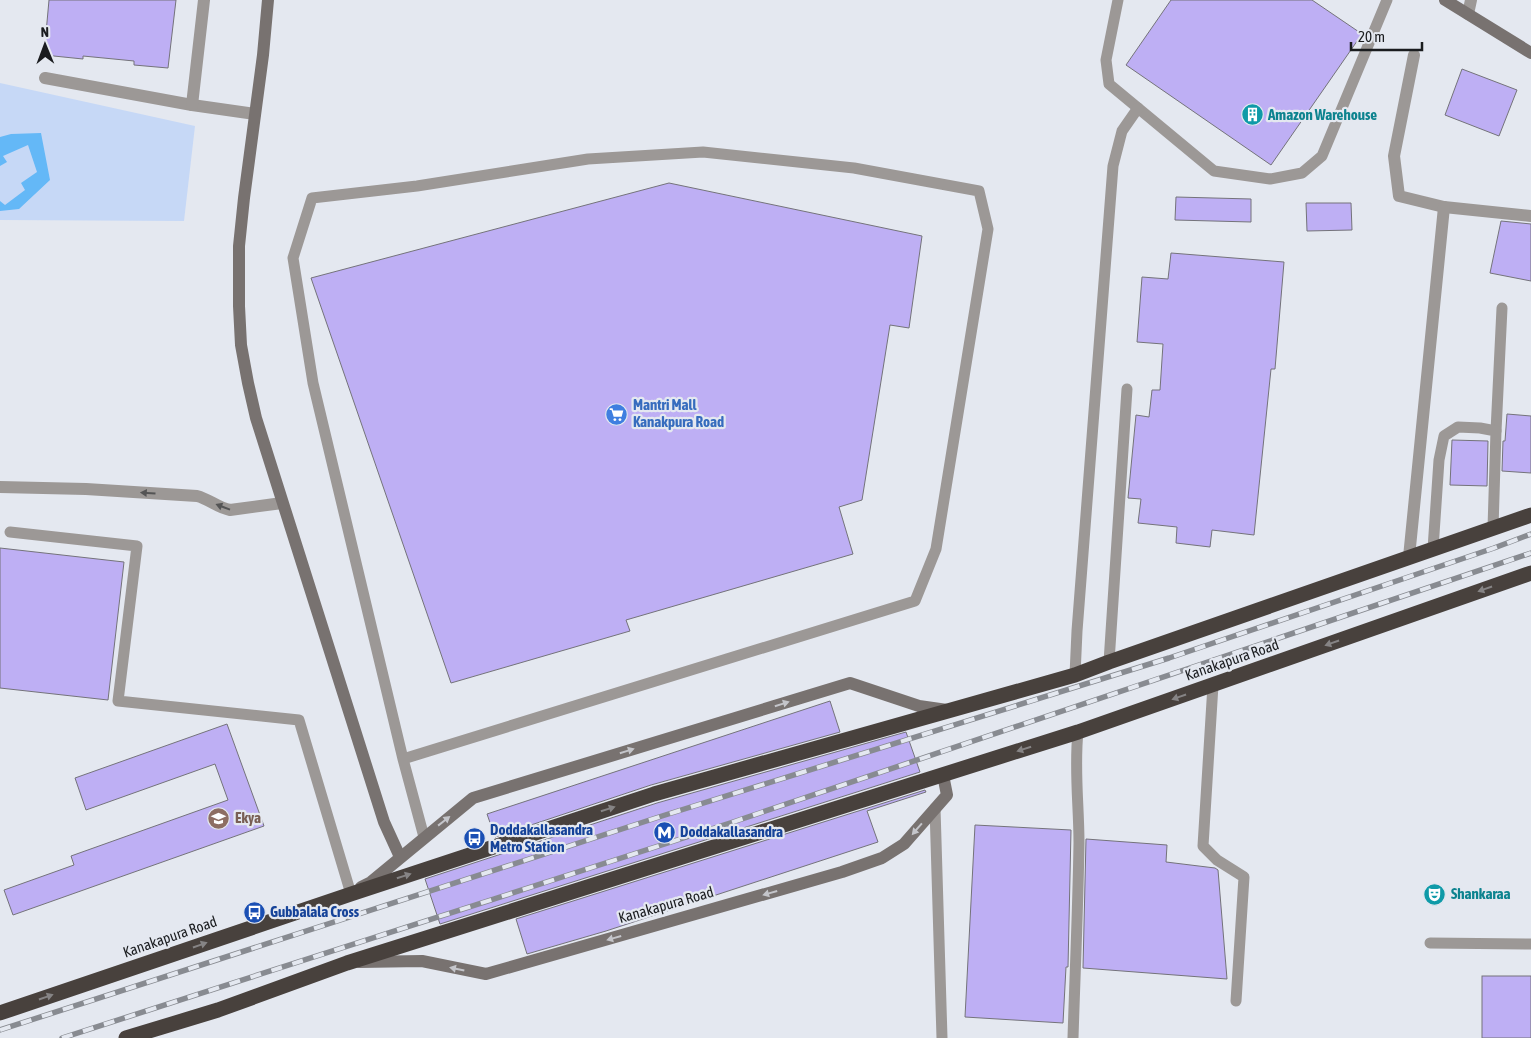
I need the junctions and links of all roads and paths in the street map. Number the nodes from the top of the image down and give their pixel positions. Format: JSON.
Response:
{"nodes":[{"id":1,"x":204,"y":0,"type":"edge"},
{"id":2,"x":268,"y":0,"type":"edge"},
{"id":3,"x":1118,"y":0,"type":"edge"},
{"id":4,"x":1387,"y":0,"type":"edge"},
{"id":5,"x":1445,"y":0,"type":"edge"},
{"id":6,"x":1470,"y":0,"type":"edge"},
{"id":7,"x":1468,"y":14,"type":"junction"},
{"id":8,"x":1531,"y":53,"type":"edge"},
{"id":9,"x":1414,"y":55,"type":"dead end"},
{"id":10,"x":45,"y":78,"type":"dead end"},
{"id":11,"x":192,"y":106,"type":"junction"},
{"id":12,"x":1138,"y":108,"type":"junction"},
{"id":13,"x":255,"y":114,"type":"junction"},
{"id":14,"x":1444,"y":207,"type":"junction"},
{"id":15,"x":1531,"y":216,"type":"edge"},
{"id":16,"x":1502,"y":308,"type":"dead end"},
{"id":17,"x":1126,"y":389,"type":"dead end"},
{"id":18,"x":1496,"y":431,"type":"junction"},
{"id":19,"x":0,"y":487,"type":"edge"},
{"id":20,"x":282,"y":503,"type":"junction"},
{"id":21,"x":1530,"y":517,"type":"edge"},
{"id":22,"x":1493,"y":528,"type":"junction"},
{"id":23,"x":10,"y":532,"type":"dead end"},
{"id":24,"x":1433,"y":549,"type":"junction"},
{"id":25,"x":1409,"y":557,"type":"junction"},
{"id":26,"x":1531,"y":573,"type":"edge"},
{"id":27,"x":1109,"y":662,"type":"junction"},
{"id":28,"x":1075,"y":675,"type":"junction"},
{"id":29,"x":1213,"y":685,"type":"junction"},
{"id":30,"x":951,"y":711,"type":"junction"},
{"id":31,"x":1078,"y":732,"type":"junction"},
{"id":32,"x":404,"y":759,"type":"junction"},
{"id":33,"x":943,"y":775,"type":"junction"},
{"id":34,"x":935,"y":808,"type":"junction"},
{"id":35,"x":424,"y":838,"type":"junction"},
{"id":36,"x":400,"y":857,"type":"junction"},
{"id":37,"x":351,"y":894,"type":"junction"},
{"id":38,"x":1430,"y":943,"type":"dead end"},
{"id":39,"x":1531,"y":944,"type":"edge"},
{"id":40,"x":347,"y":963,"type":"junction"},
{"id":41,"x":1236,"y":1000,"type":"dead end"},
{"id":42,"x":0,"y":1013,"type":"edge"},
{"id":43,"x":126,"y":1038,"type":"edge"},
{"id":44,"x":942,"y":1038,"type":"edge"},
{"id":45,"x":1073,"y":1038,"type":"edge"}],
"edges":[{"from":1,"to":11,"type":"street"},
{"from":2,"to":13,"type":"street"},
{"from":3,"to":12,"type":"lane"},
{"from":4,"to":12,"type":"lane"},
{"from":5,"to":7,"type":"street"},
{"from":6,"to":7,"type":"street"},
{"from":7,"to":8,"type":"street"},
{"from":9,"to":14,"type":"street"},
{"from":10,"to":11,"type":"street"},
{"from":11,"to":13,"type":"street"},
{"from":12,"to":28,"type":"lane"},
{"from":13,"to":20,"type":"street"},
{"from":14,"to":15,"type":"street"},
{"from":14,"to":25,"type":"street"},
{"from":16,"to":18,"type":"lane"},
{"from":17,"to":27,"type":"lane"},
{"from":18,"to":22,"type":"lane"},
{"from":18,"to":24,"type":"lane"},
{"from":20,"to":19,"type":"street","one_way":true},
{"from":20,"to":36,"type":"street"},
{"from":21,"to":22,"type":"highway","name":"Kanakapura Road"},
{"from":22,"to":24,"type":"highway","name":"Kanakapura Road"},
{"from":23,"to":37,"type":"lane"},
{"from":24,"to":25,"type":"highway","name":"Kanakapura Road"},
{"from":25,"to":27,"type":"highway","name":"Kanakapura Road"},
{"from":26,"to":29,"type":"highway","name":"Kanakapura Road","one_way":true},
{"from":27,"to":28,"type":"highway","name":"Kanakapura Road"},
{"from":28,"to":30,"type":"highway","name":"Kanakapura Road"},
{"from":29,"to":31,"type":"highway","name":"Kanakapura Road","one_way":true},
{"from":29,"to":41,"type":"lane"},
{"from":35,"to":30,"type":"street","name":"Kanakapura Road","one_way":true},
{"from":37,"to":30,"type":"highway","name":"Kanakapura Road","one_way":true},
{"from":31,"to":33,"type":"highway","name":"Kanakapura Road","one_way":true},
{"from":31,"to":45,"type":"lane"},
{"from":32,"to":32,"type":"lane"},
{"from":32,"to":35,"type":"lane"},
{"from":33,"to":34,"type":"street","name":"Kanakapura Road"},
{"from":33,"to":40,"type":"highway","name":"Kanakapura Road"},
{"from":34,"to":40,"type":"street","name":"Kanakapura Road","one_way":true},
{"from":34,"to":44,"type":"lane"},
{"from":35,"to":36,"type":"street","name":"Kanakapura Road"},
{"from":36,"to":37,"type":"street","name":"Kanakapura Road"},
{"from":42,"to":37,"type":"highway","name":"Kanakapura Road","one_way":true},
{"from":38,"to":39,"type":"lane"},
{"from":40,"to":43,"type":"highway","name":"Kanakapura Road"}]}
